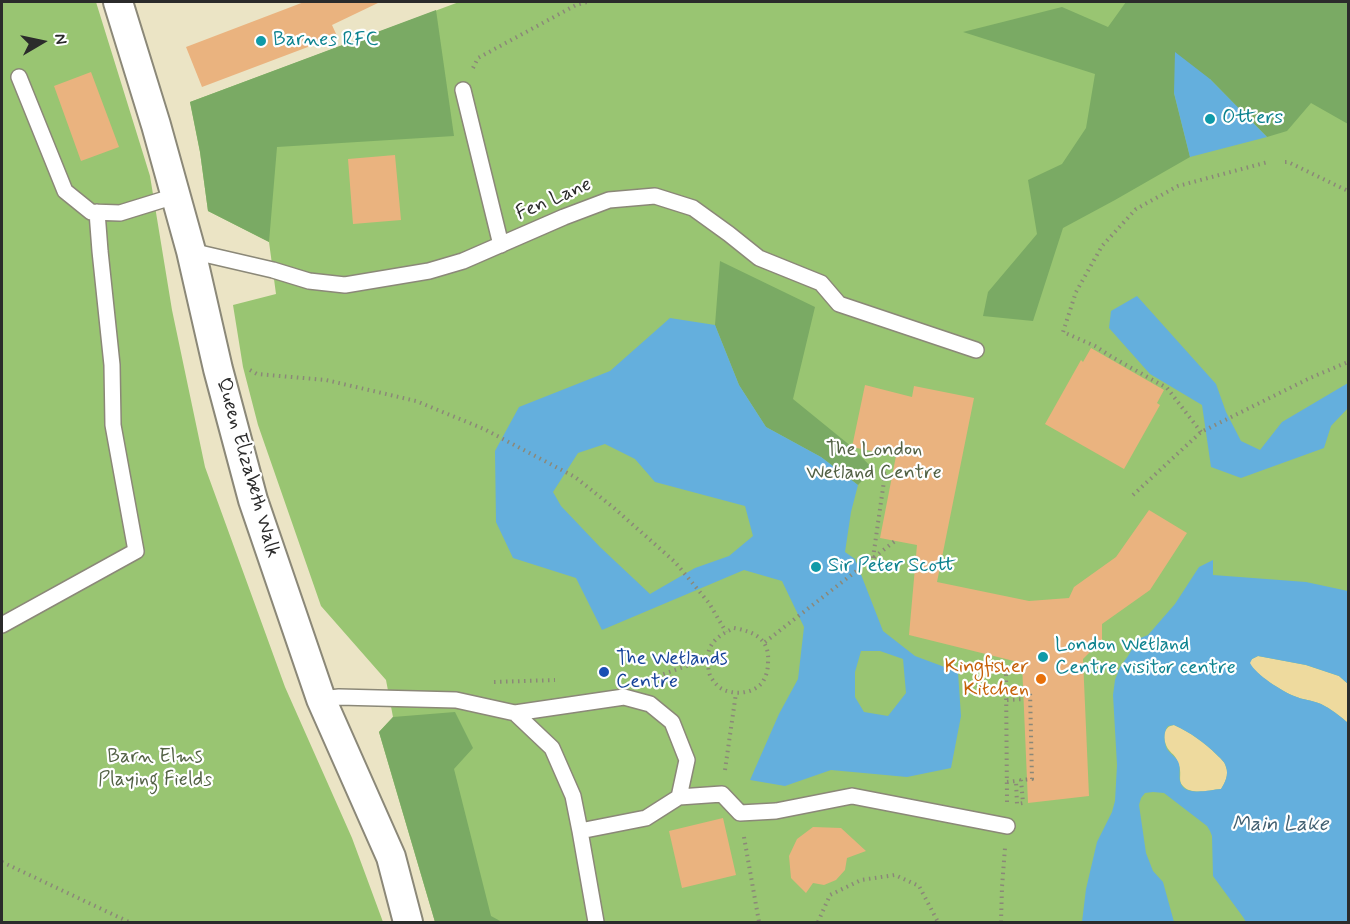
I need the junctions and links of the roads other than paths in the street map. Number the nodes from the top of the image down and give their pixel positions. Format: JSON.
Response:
{"nodes":[{"id":1,"x":118,"y":2,"type":"edge"},
{"id":2,"x":19,"y":77,"type":"dead end"},
{"id":3,"x":463,"y":90,"type":"road end"},
{"id":4,"x":175,"y":196,"type":"junction"},
{"id":5,"x":98,"y":212,"type":"junction"},
{"id":6,"x":501,"y":245,"type":"junction"},
{"id":7,"x":191,"y":251,"type":"junction"},
{"id":8,"x":976,"y":350,"type":"dead end"},
{"id":9,"x":2,"y":625,"type":"edge"},
{"id":10,"x":321,"y":699,"type":"junction"},
{"id":11,"x":515,"y":713,"type":"junction"},
{"id":12,"x":679,"y":797,"type":"junction"},
{"id":13,"x":1006,"y":826,"type":"dead end"},
{"id":14,"x":580,"y":831,"type":"junction"},
{"id":15,"x":408,"y":922,"type":"edge"},
{"id":16,"x":597,"y":922,"type":"edge"}],
"edges":[{"from":1,"to":4,"type":"street","name":"Queen Elizabeth Walk"},
{"from":2,"to":5,"type":"lane"},
{"from":3,"to":6,"type":"lane"},
{"from":4,"to":5,"type":"lane"},
{"from":4,"to":7,"type":"street","name":"Queen Elizabeth Walk"},
{"from":5,"to":9,"type":"lane"},
{"from":6,"to":7,"type":"lane","name":"Fen Lane"},
{"from":6,"to":8,"type":"lane","name":"Fen Lane"},
{"from":7,"to":10,"type":"street","name":"Queen Elizabeth Walk"},
{"from":10,"to":11,"type":"lane"},
{"from":10,"to":15,"type":"street","name":"Queen Elizabeth Walk"},
{"from":11,"to":12,"type":"lane"},
{"from":11,"to":14,"type":"lane"},
{"from":12,"to":13,"type":"lane"},
{"from":12,"to":14,"type":"lane"},
{"from":14,"to":16,"type":"lane"}]}
